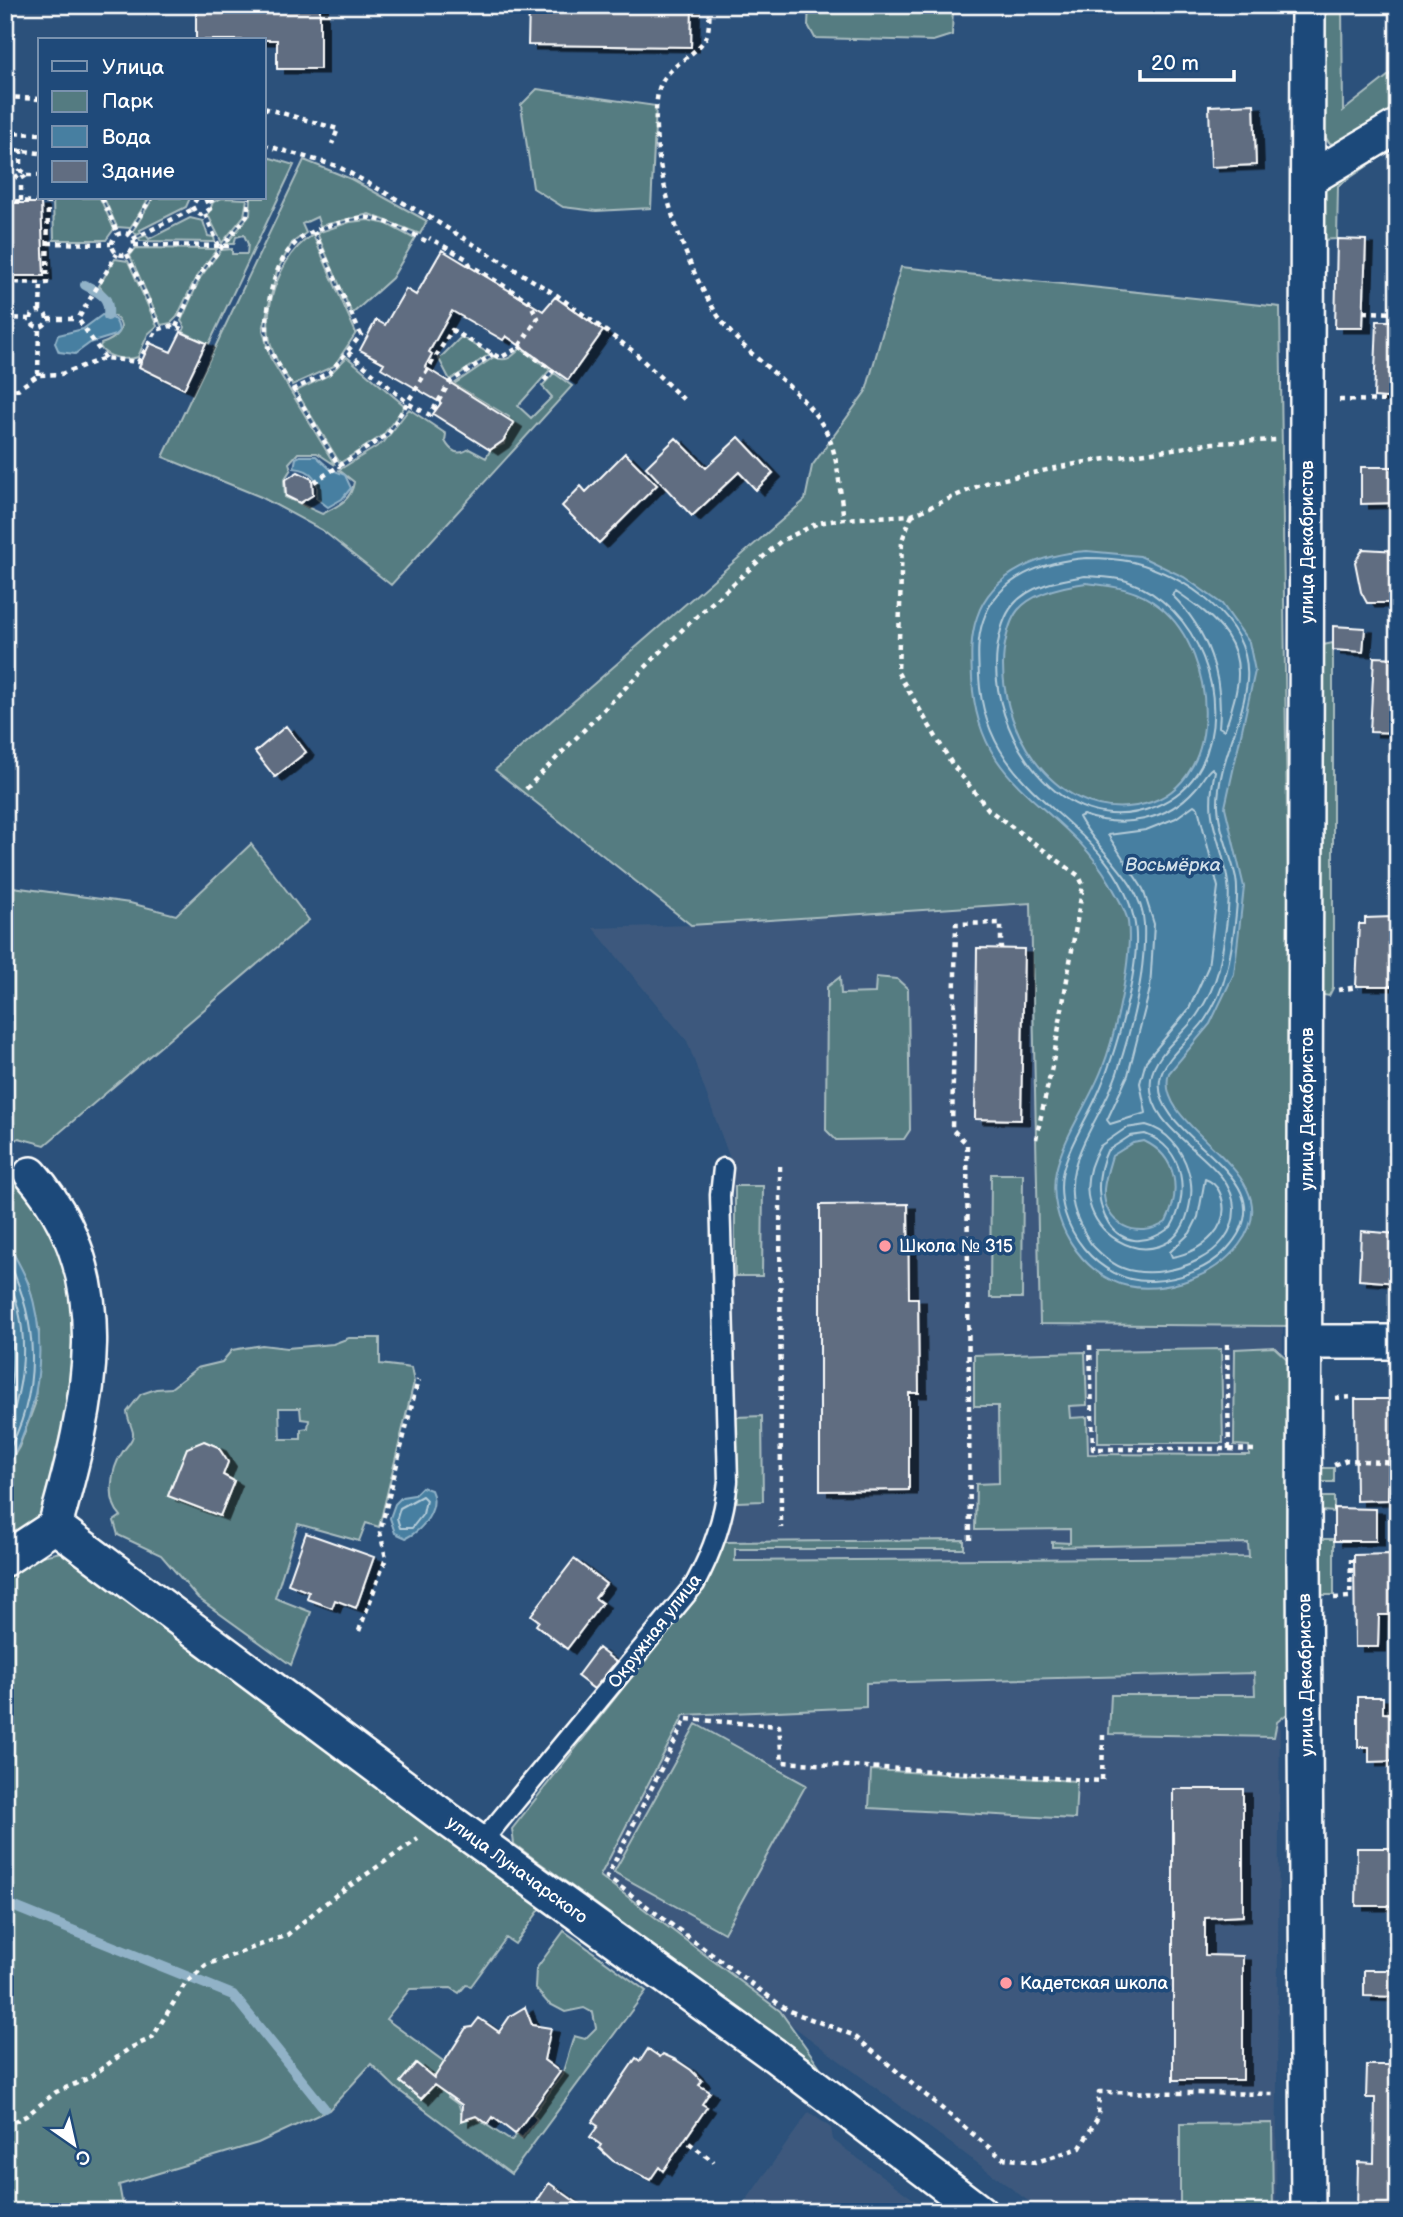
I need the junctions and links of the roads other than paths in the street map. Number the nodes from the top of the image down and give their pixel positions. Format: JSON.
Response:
{"nodes":[{"id":1,"x":1308,"y":5,"type":"edge"},
{"id":2,"x":1398,"y":126,"type":"edge"},
{"id":3,"x":1309,"y":179,"type":"junction"},
{"id":4,"x":723,"y":1168,"type":"dead end"},
{"id":5,"x":31,"y":1174,"type":"dead end"},
{"id":6,"x":1306,"y":1342,"type":"junction"},
{"id":7,"x":1398,"y":1342,"type":"edge"},
{"id":8,"x":55,"y":1526,"type":"junction"},
{"id":9,"x":5,"y":1559,"type":"edge"},
{"id":10,"x":481,"y":1843,"type":"junction"},
{"id":11,"x":980,"y":2212,"type":"edge"},
{"id":12,"x":1308,"y":2212,"type":"edge"}],
"edges":[{"from":1,"to":3,"type":"street","name":"улица Декабристов"},
{"from":2,"to":3,"type":"street"},
{"from":3,"to":6,"type":"street","name":"улица Декабристов"},
{"from":4,"to":10,"type":"lane","name":"Окружная улица"},
{"from":5,"to":8,"type":"street"},
{"from":6,"to":7,"type":"street"},
{"from":6,"to":12,"type":"street","name":"улица Декабристов"},
{"from":8,"to":9,"type":"street"},
{"from":8,"to":10,"type":"street","name":"улица Луначарского"},
{"from":10,"to":11,"type":"street","name":"улица Луначарского"}]}
